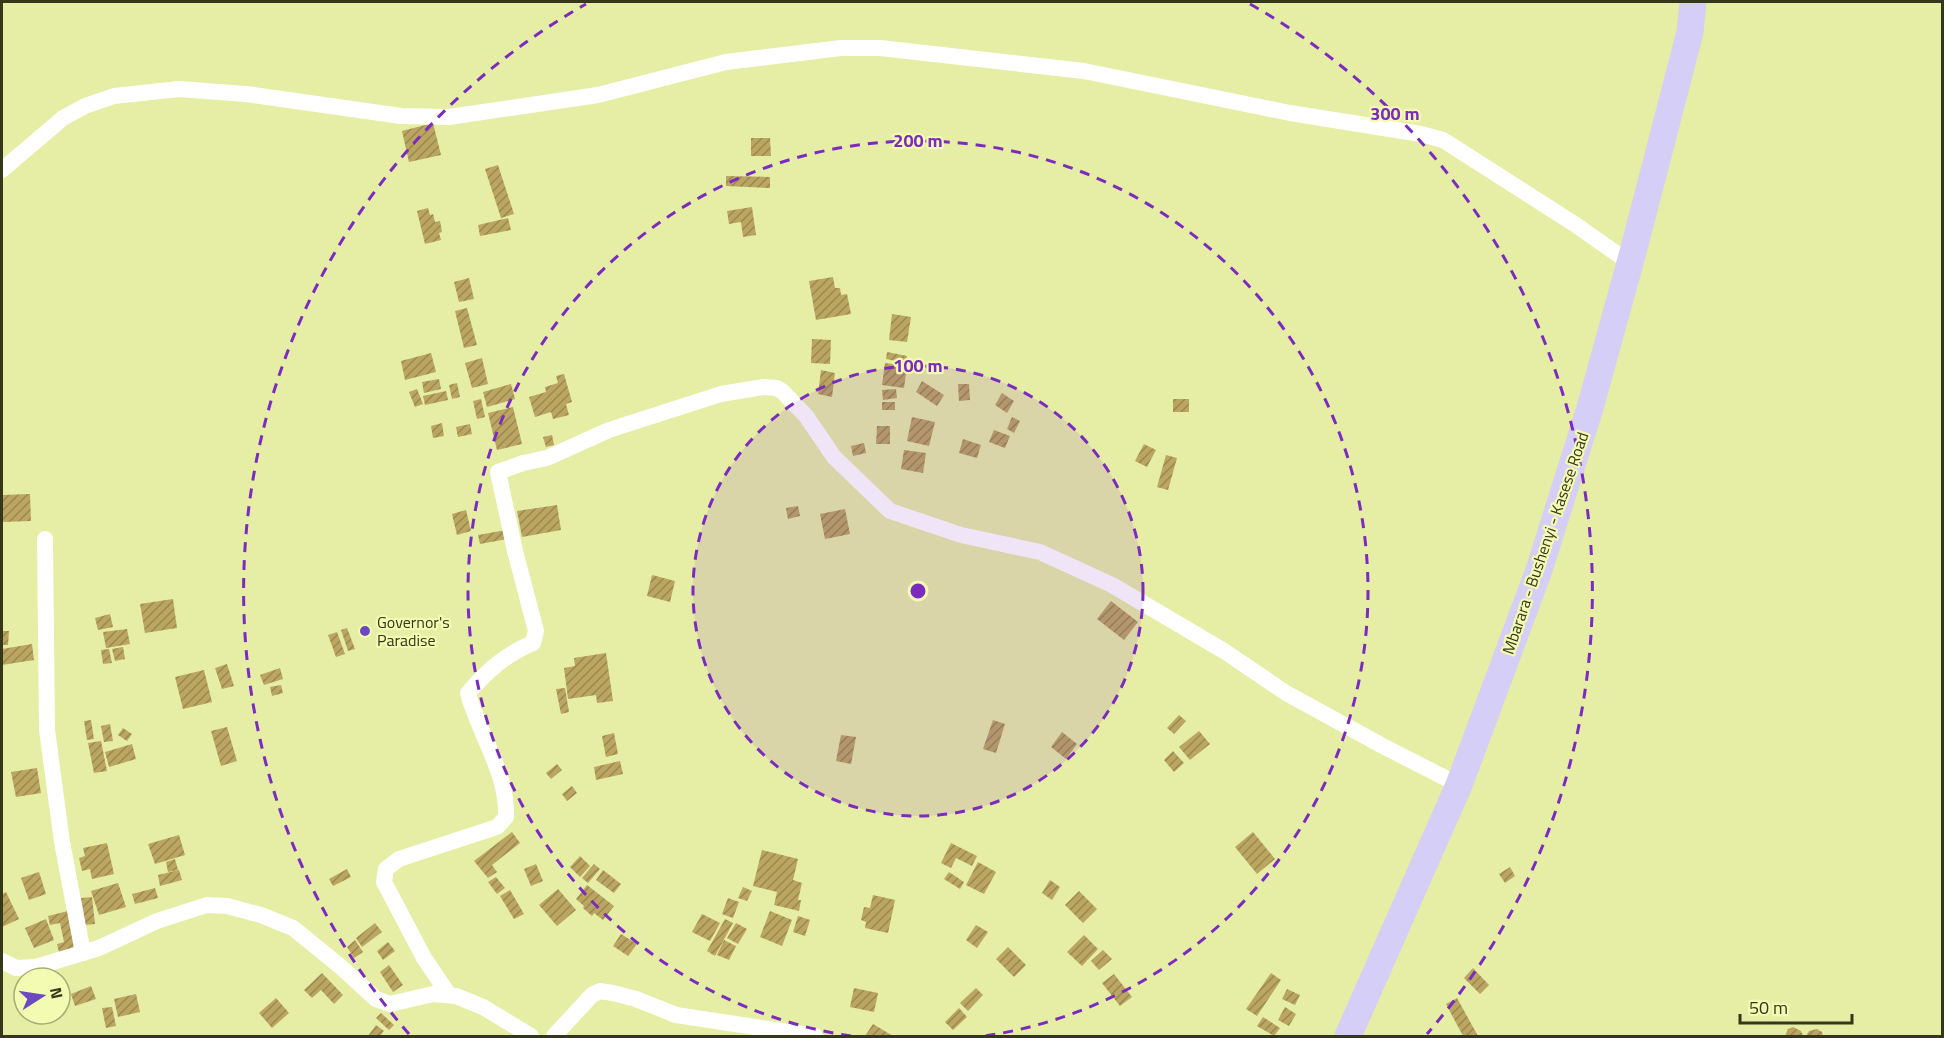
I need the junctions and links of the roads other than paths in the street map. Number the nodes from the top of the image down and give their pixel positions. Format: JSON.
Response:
{"nodes":[{"id":1,"x":1693,"y":2,"type":"edge"},
{"id":2,"x":1706,"y":2,"type":"edge"},
{"id":3,"x":1690,"y":32,"type":"junction"},
{"id":4,"x":2,"y":170,"type":"edge"},
{"id":5,"x":1630,"y":263,"type":"junction"},
{"id":6,"x":45,"y":539,"type":"dead end"},
{"id":7,"x":1459,"y":785,"type":"junction"},
{"id":8,"x":83,"y":953,"type":"junction"},
{"id":9,"x":2,"y":961,"type":"edge"},
{"id":10,"x":449,"y":995,"type":"junction"},
{"id":11,"x":531,"y":1036,"type":"edge"},
{"id":12,"x":554,"y":1036,"type":"edge"},
{"id":13,"x":815,"y":1036,"type":"edge"},
{"id":14,"x":1348,"y":1036,"type":"edge"}],
"edges":[{"from":1,"to":3,"type":"main road","name":"Mbarara - Bushenyi - Kasese Road"},
{"from":2,"to":3,"type":"main road","name":"Mbarara - Bushenyi - Kasese Road"},
{"from":3,"to":5,"type":"main road","name":"Mbarara - Bushenyi - Kasese Road"},
{"from":4,"to":5,"type":"street"},
{"from":5,"to":7,"type":"main road","name":"Mbarara - Bushenyi - Kasese Road"},
{"from":6,"to":8,"type":"street"},
{"from":7,"to":10,"type":"street"},
{"from":7,"to":14,"type":"main road","name":"Mbarara - Bushenyi - Kasese Road"},
{"from":8,"to":9,"type":"street"},
{"from":8,"to":10,"type":"street"},
{"from":10,"to":11,"type":"street"},
{"from":12,"to":13,"type":"street"}]}
